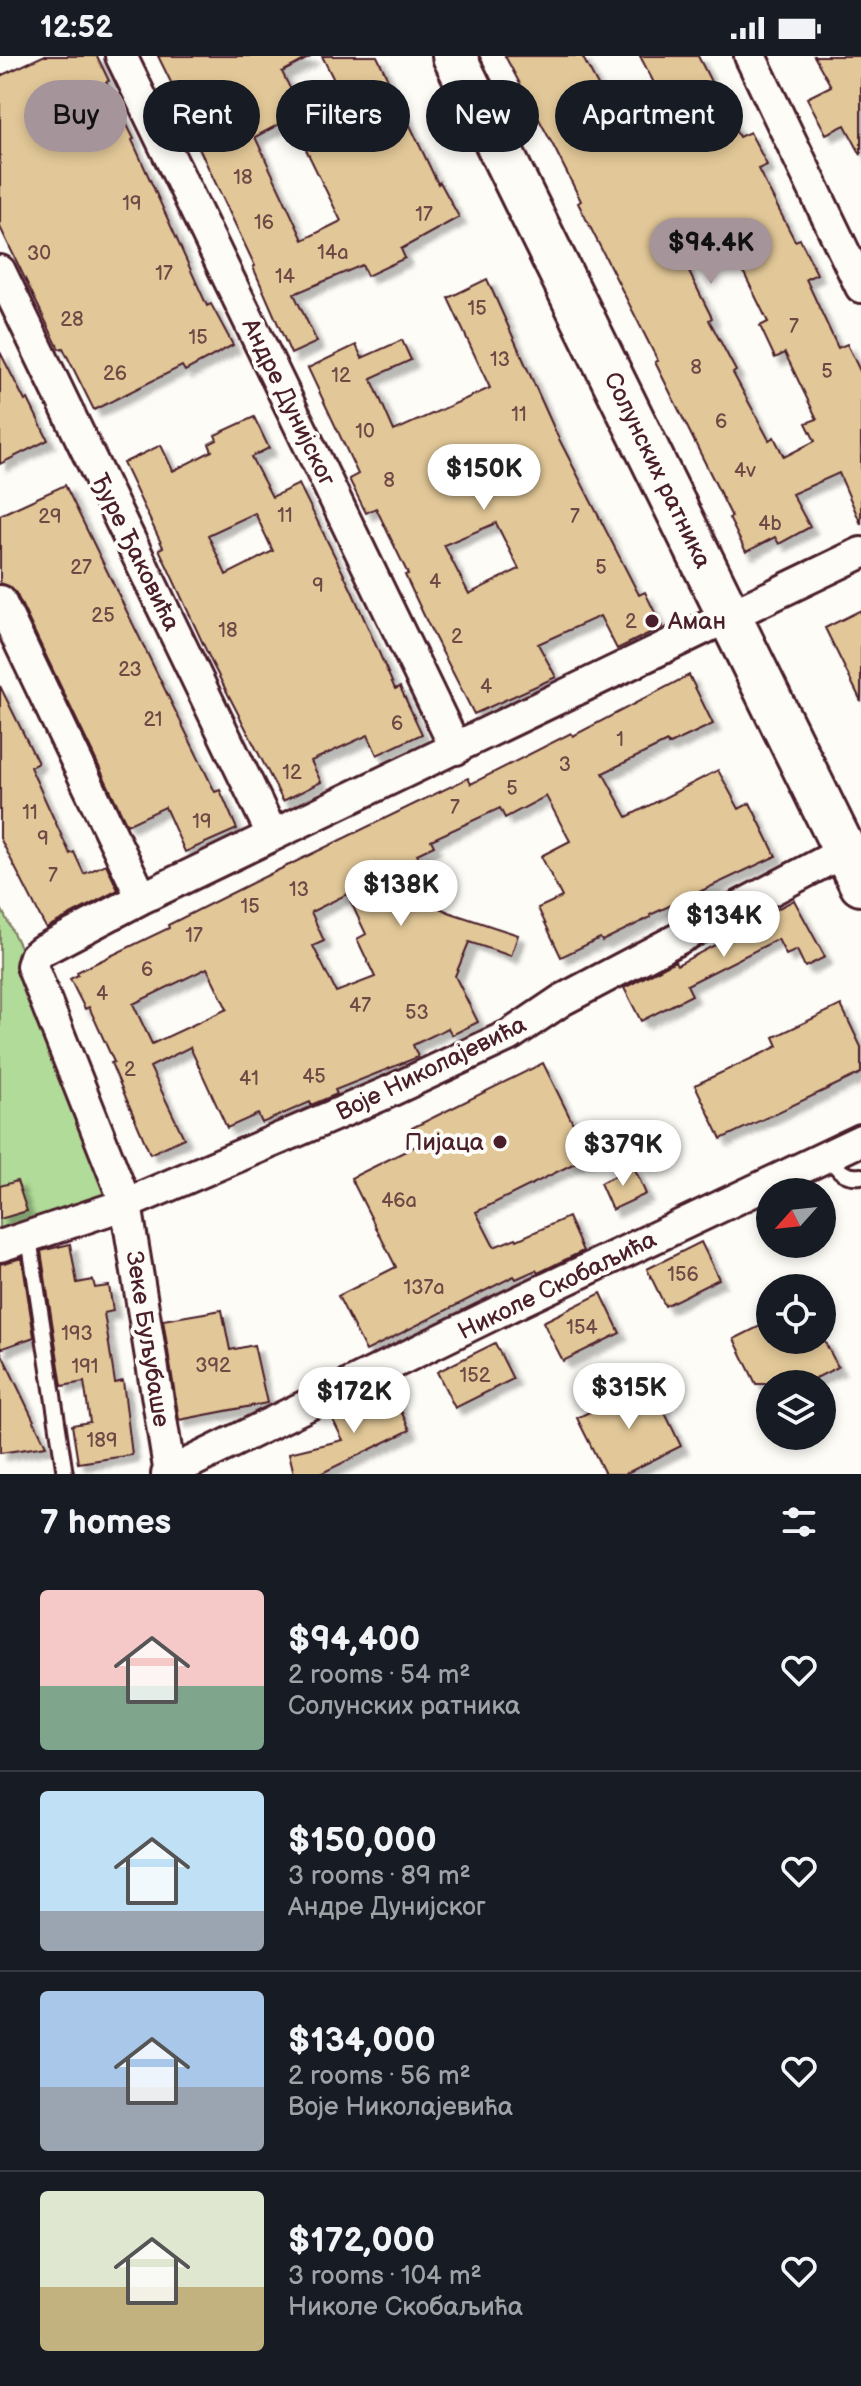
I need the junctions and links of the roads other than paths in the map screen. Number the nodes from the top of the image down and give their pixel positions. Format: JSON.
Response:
{"nodes":[{"id":1,"x":121,"y":56,"type":"edge"},
{"id":2,"x":454,"y":56,"type":"edge"},
{"id":3,"x":750,"y":56,"type":"edge"},
{"id":4,"x":0,"y":271,"type":"edge"},
{"id":5,"x":861,"y":287,"type":"edge"},
{"id":6,"x":861,"y":553,"type":"edge"},
{"id":7,"x":0,"y":601,"type":"edge"},
{"id":8,"x":731,"y":616,"type":"junction"},
{"id":9,"x":456,"y":749,"type":"junction"},
{"id":10,"x":272,"y":834,"type":"junction"},
{"id":11,"x":853,"y":868,"type":"edge"},
{"id":12,"x":142,"y":898,"type":"junction"},
{"id":13,"x":861,"y":1140,"type":"edge"},
{"id":14,"x":830,"y":1157,"type":"junction"},
{"id":15,"x":861,"y":1176,"type":"edge"},
{"id":16,"x":126,"y":1204,"type":"junction"},
{"id":17,"x":29,"y":1238,"type":"junction"},
{"id":18,"x":0,"y":1246,"type":"edge"},
{"id":19,"x":65,"y":1474,"type":"edge"},
{"id":20,"x":169,"y":1474,"type":"edge"}],
"edges":[{"from":1,"to":9,"type":"street","name":"Андре Дунијског"},
{"from":2,"to":8,"type":"main road","name":"Солунских ратника"},
{"from":3,"to":5,"type":"street"},
{"from":4,"to":10,"type":"street","name":"Ђуре Ђаковића"},
{"from":6,"to":8,"type":"street"},
{"from":7,"to":12,"type":"street"},
{"from":8,"to":9,"type":"street"},
{"from":8,"to":11,"type":"main road","name":"Солунских ратника"},
{"from":9,"to":10,"type":"street"},
{"from":10,"to":12,"type":"street"},
{"from":11,"to":16,"type":"street","name":"Воје Николајевића"},
{"from":12,"to":16,"type":"street","name":"Зеке Буљубаше"},
{"from":13,"to":14,"type":"street","name":"Николе Скобаљића"},
{"from":14,"to":15,"type":"lane"},
{"from":14,"to":20,"type":"street","name":"Николе Скобаљића"},
{"from":16,"to":17,"type":"street","name":"Воје Николајевића"},
{"from":16,"to":20,"type":"street","name":"Зеке Буљубаше"},
{"from":17,"to":18,"type":"street","name":"Воје Николајевића"},
{"from":17,"to":19,"type":"lane"}]}
